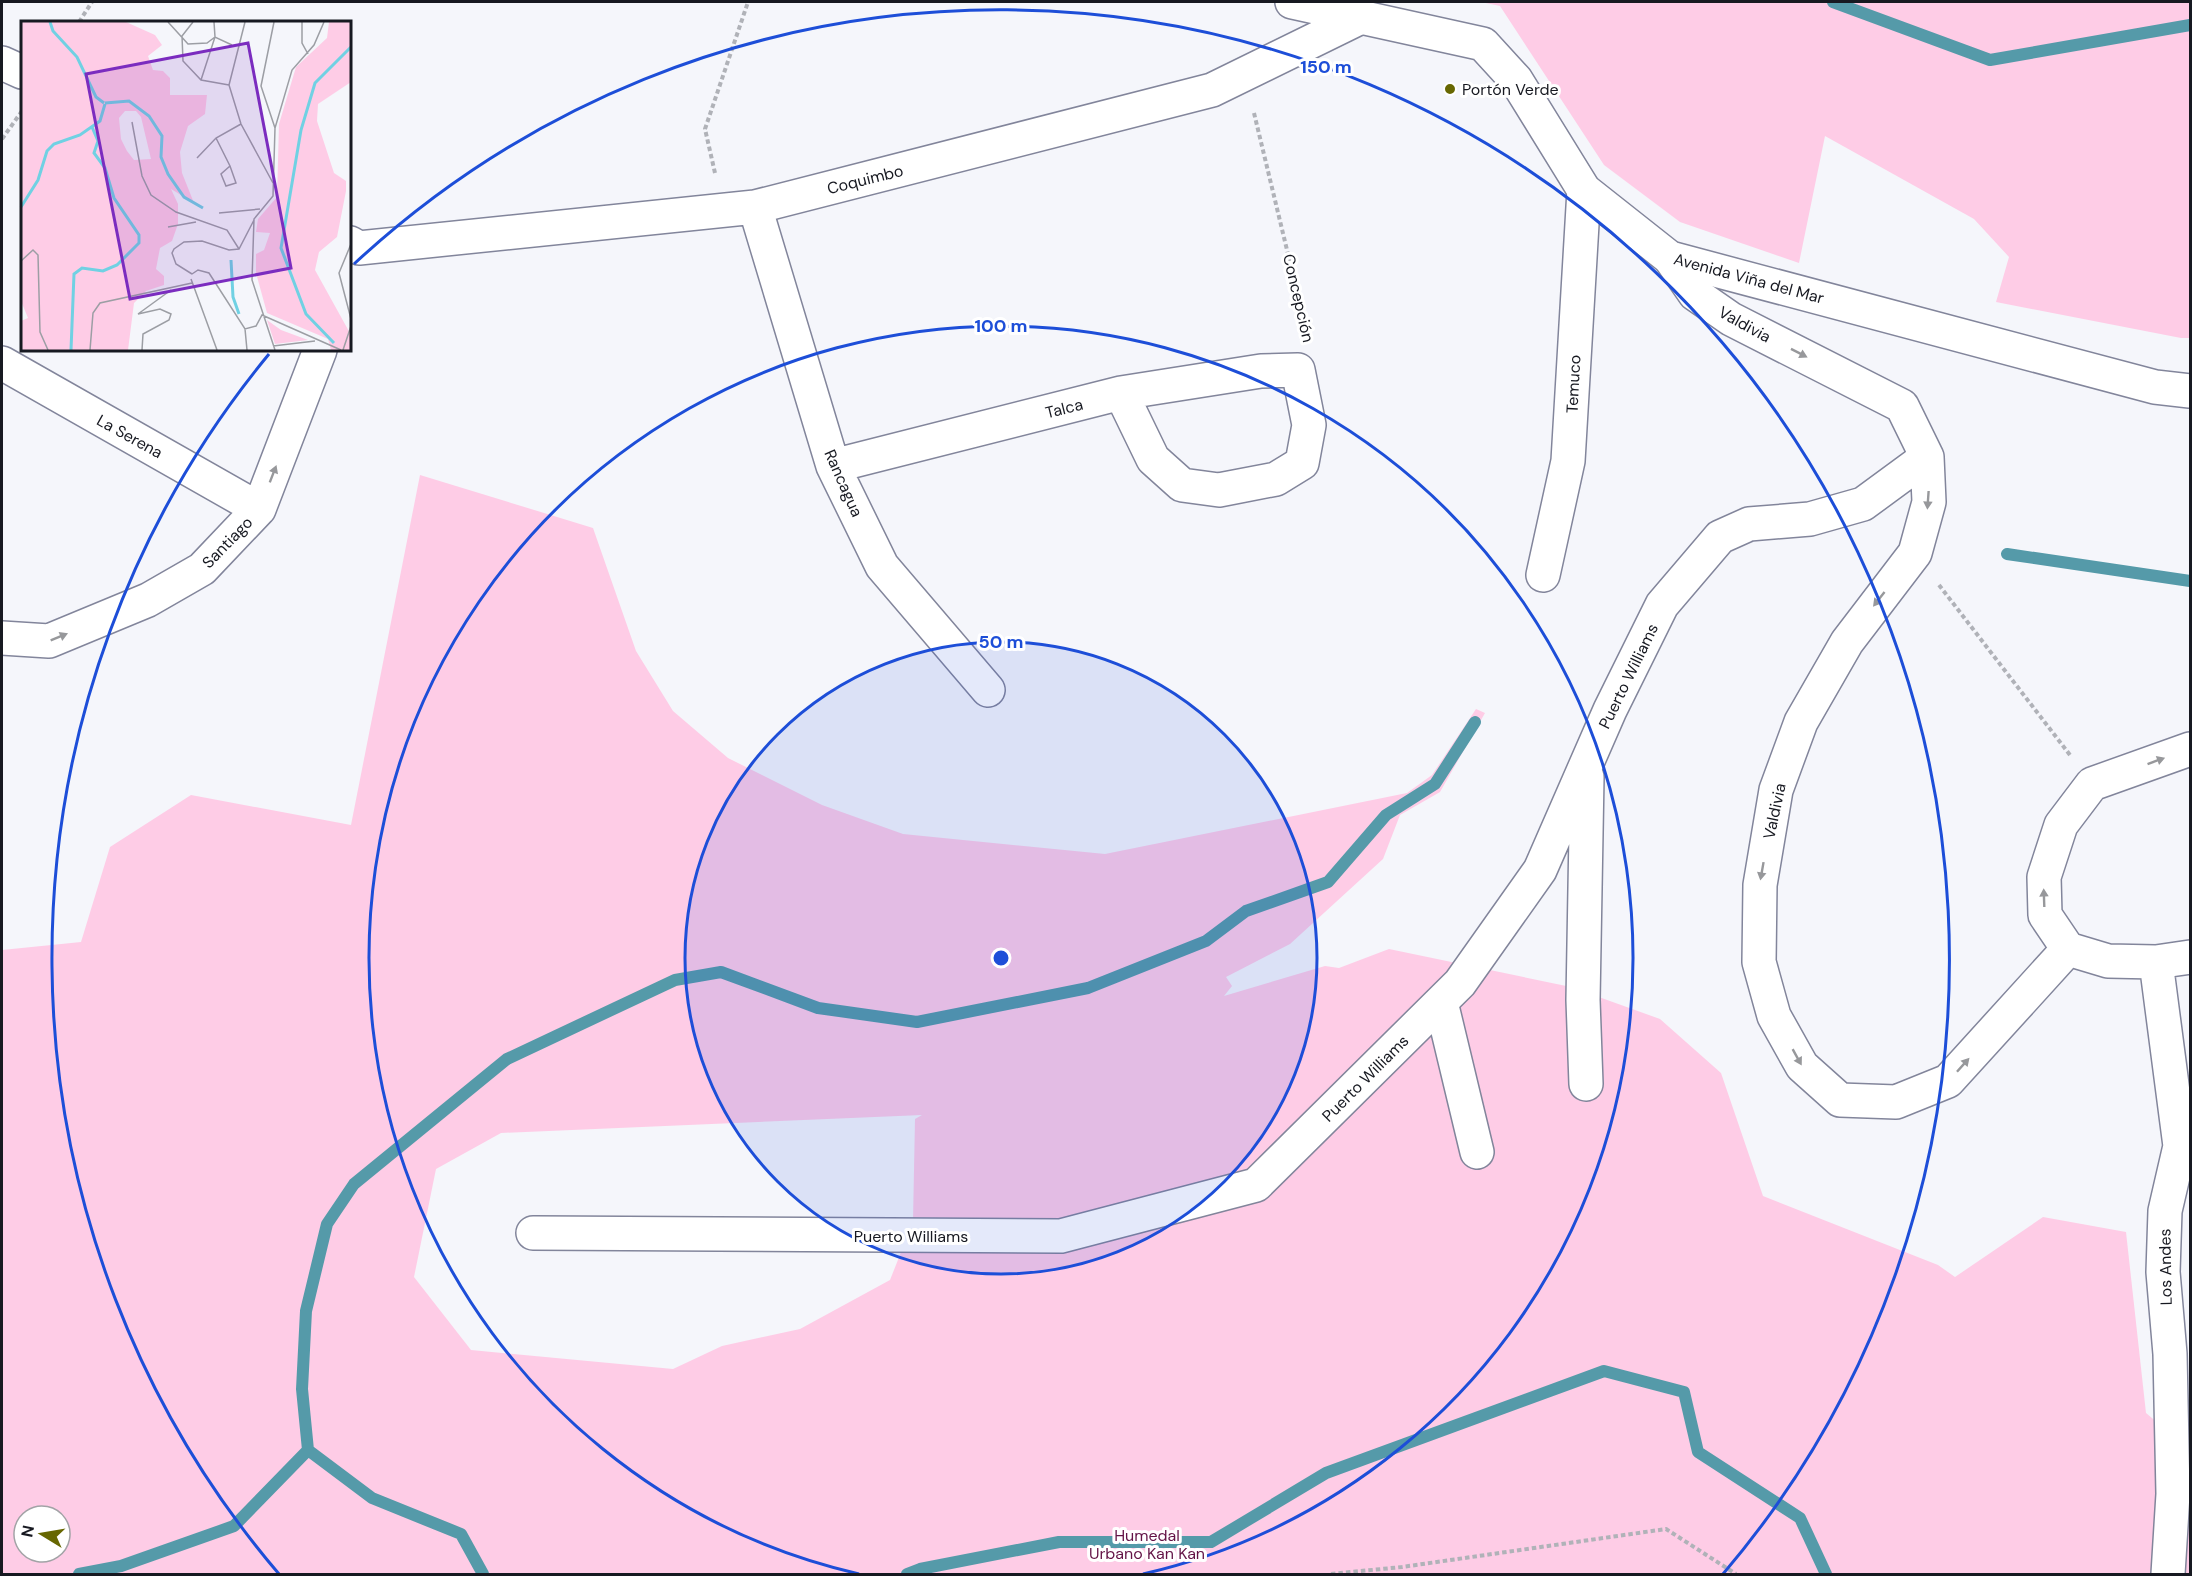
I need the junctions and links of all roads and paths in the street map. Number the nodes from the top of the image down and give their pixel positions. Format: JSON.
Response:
{"nodes":[{"id":1,"x":92,"y":2,"type":"edge"},
{"id":2,"x":748,"y":2,"type":"edge"},
{"id":3,"x":1292,"y":2,"type":"edge"},
{"id":4,"x":1359,"y":18,"type":"junction"},
{"id":5,"x":80,"y":21,"type":"edge"},
{"id":6,"x":2,"y":63,"type":"edge"},
{"id":7,"x":21,"y":72,"type":"edge"},
{"id":8,"x":1245,"y":74,"type":"junction"},
{"id":9,"x":21,"y":112,"type":"edge"},
{"id":10,"x":2,"y":139,"type":"edge"},
{"id":11,"x":1584,"y":190,"type":"junction"},
{"id":12,"x":755,"y":207,"type":"junction"},
{"id":13,"x":723,"y":211,"type":"junction"},
{"id":14,"x":353,"y":255,"type":"edge"},
{"id":15,"x":1670,"y":258,"type":"junction"},
{"id":16,"x":320,"y":351,"type":"edge"},
{"id":17,"x":2,"y":363,"type":"edge"},
{"id":18,"x":1298,"y":370,"type":"junction"},
{"id":19,"x":2190,"y":391,"type":"edge"},
{"id":20,"x":1121,"y":393,"type":"junction"},
{"id":21,"x":1927,"y":457,"type":"junction"},
{"id":22,"x":833,"y":466,"type":"junction"},
{"id":23,"x":259,"y":509,"type":"junction"},
{"id":24,"x":1915,"y":553,"type":"junction"},
{"id":25,"x":1543,"y":575,"type":"dead end"},
{"id":26,"x":2,"y":638,"type":"edge"},
{"id":27,"x":988,"y":690,"type":"dead end"},
{"id":28,"x":2190,"y":748,"type":"edge"},
{"id":29,"x":1588,"y":760,"type":"junction"},
{"id":30,"x":2092,"y":784,"type":"junction"},
{"id":31,"x":2068,"y":949,"type":"junction"},
{"id":32,"x":2190,"y":957,"type":"edge"},
{"id":33,"x":2156,"y":962,"type":"junction"},
{"id":34,"x":1441,"y":1002,"type":"junction"},
{"id":35,"x":1586,"y":1084,"type":"dead end"},
{"id":36,"x":2180,"y":1146,"type":"junction"},
{"id":37,"x":1477,"y":1152,"type":"dead end"},
{"id":38,"x":2190,"y":1179,"type":"edge"},
{"id":39,"x":533,"y":1233,"type":"dead end"},
{"id":40,"x":1330,"y":1575,"type":"edge"},
{"id":41,"x":1736,"y":1575,"type":"edge"},
{"id":42,"x":2168,"y":1575,"type":"edge"}],
"edges":[{"from":1,"to":5,"type":"path"},
{"from":2,"to":13,"type":"path"},
{"from":3,"to":4,"type":"street","name":"Avenida Viña del Mar"},
{"from":4,"to":8,"type":"street","name":"Coquimbo"},
{"from":4,"to":11,"type":"street","name":"Avenida Viña del Mar"},
{"from":6,"to":7,"type":"street"},
{"from":8,"to":12,"type":"street","name":"Coquimbo"},
{"from":8,"to":18,"type":"path","name":"Concepción"},
{"from":9,"to":10,"type":"path"},
{"from":11,"to":15,"type":"street","name":"Avenida Viña del Mar"},
{"from":11,"to":25,"type":"street","name":"Temuco"},
{"from":12,"to":13,"type":"street","name":"Coquimbo"},
{"from":12,"to":22,"type":"street","name":"Rancagua"},
{"from":13,"to":14,"type":"street","name":"Coquimbo"},
{"from":15,"to":19,"type":"street","name":"Avenida Viña del Mar"},
{"from":15,"to":21,"type":"street","name":"Valdivia","one_way":true},
{"from":23,"to":16,"type":"street","name":"Santiago","one_way":true},
{"from":17,"to":23,"type":"street","name":"La Serena"},
{"from":18,"to":20,"type":"street","name":"Talca"},
{"from":18,"to":20,"type":"street"},
{"from":20,"to":22,"type":"street","name":"Talca"},
{"from":21,"to":24,"type":"street","name":"Valdivia","one_way":true},
{"from":21,"to":29,"type":"street","name":"Puerto Williams"},
{"from":22,"to":27,"type":"street","name":"Rancagua"},
{"from":26,"to":23,"type":"street","name":"Santiago","one_way":true},
{"from":24,"to":30,"type":"path"},
{"from":24,"to":31,"type":"street","name":"Valdivia","one_way":true},
{"from":30,"to":28,"type":"street","one_way":true},
{"from":29,"to":34,"type":"street","name":"Puerto Williams"},
{"from":29,"to":35,"type":"street"},
{"from":31,"to":30,"type":"street","one_way":true},
{"from":31,"to":33,"type":"street"},
{"from":32,"to":33,"type":"street"},
{"from":33,"to":36,"type":"street","name":"Los Andes"},
{"from":34,"to":37,"type":"street"},
{"from":34,"to":39,"type":"street","name":"Puerto Williams"},
{"from":36,"to":38,"type":"street"},
{"from":36,"to":42,"type":"street","name":"Los Andes"},
{"from":40,"to":41,"type":"path"}]}
